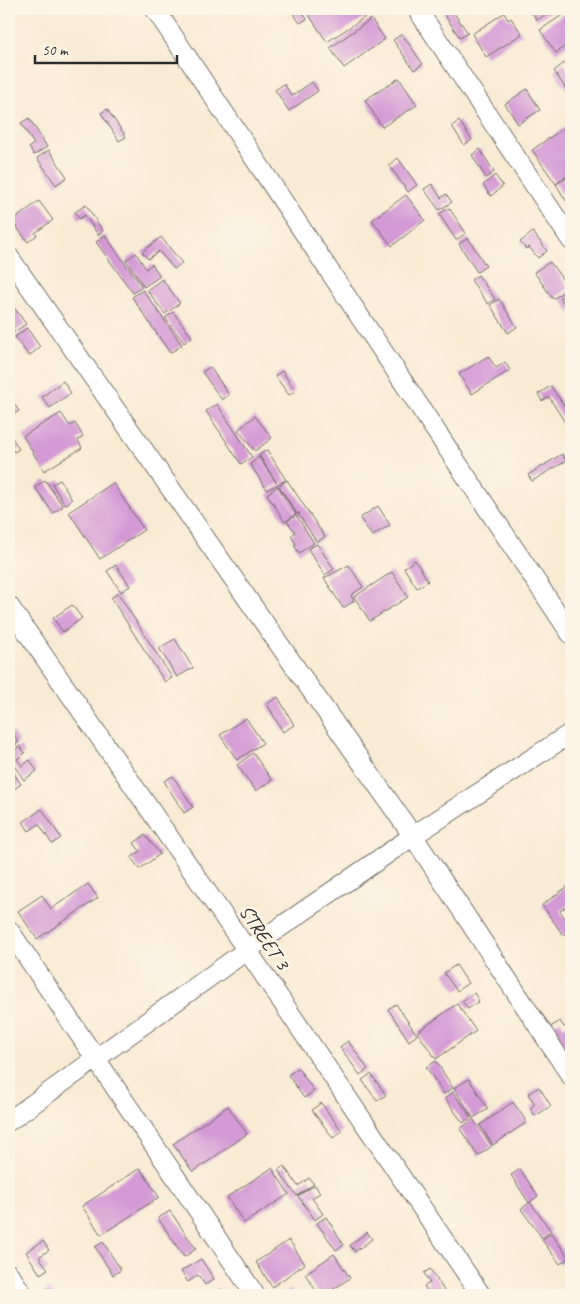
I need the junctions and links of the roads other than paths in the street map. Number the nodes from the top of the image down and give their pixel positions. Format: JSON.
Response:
{"nodes":[{"id":1,"x":154,"y":9,"type":"edge"},
{"id":2,"x":417,"y":9,"type":"edge"},
{"id":3,"x":571,"y":240,"type":"edge"},
{"id":4,"x":9,"y":257,"type":"edge"},
{"id":5,"x":9,"y":606,"type":"edge"},
{"id":6,"x":571,"y":634,"type":"edge"},
{"id":7,"x":571,"y":733,"type":"edge"},
{"id":8,"x":414,"y":836,"type":"junction"},
{"id":9,"x":9,"y":930,"type":"edge"},
{"id":10,"x":247,"y":950,"type":"junction"},
{"id":11,"x":96,"y":1059,"type":"junction"},
{"id":12,"x":571,"y":1076,"type":"edge"},
{"id":13,"x":9,"y":1121,"type":"edge"},
{"id":14,"x":9,"y":1274,"type":"edge"},
{"id":15,"x":23,"y":1295,"type":"edge"},
{"id":16,"x":255,"y":1295,"type":"edge"},
{"id":17,"x":481,"y":1295,"type":"edge"}],
"edges":[{"from":1,"to":6,"type":"street"},
{"from":2,"to":3,"type":"street"},
{"from":4,"to":8,"type":"street"},
{"from":5,"to":10,"type":"street","name":"STREET 3"},
{"from":7,"to":8,"type":"street"},
{"from":8,"to":10,"type":"street"},
{"from":8,"to":12,"type":"street"},
{"from":9,"to":11,"type":"street"},
{"from":10,"to":11,"type":"street"},
{"from":10,"to":17,"type":"street","name":"STREET 3"},
{"from":11,"to":13,"type":"street"},
{"from":11,"to":16,"type":"street"},
{"from":14,"to":15,"type":"street"}]}
